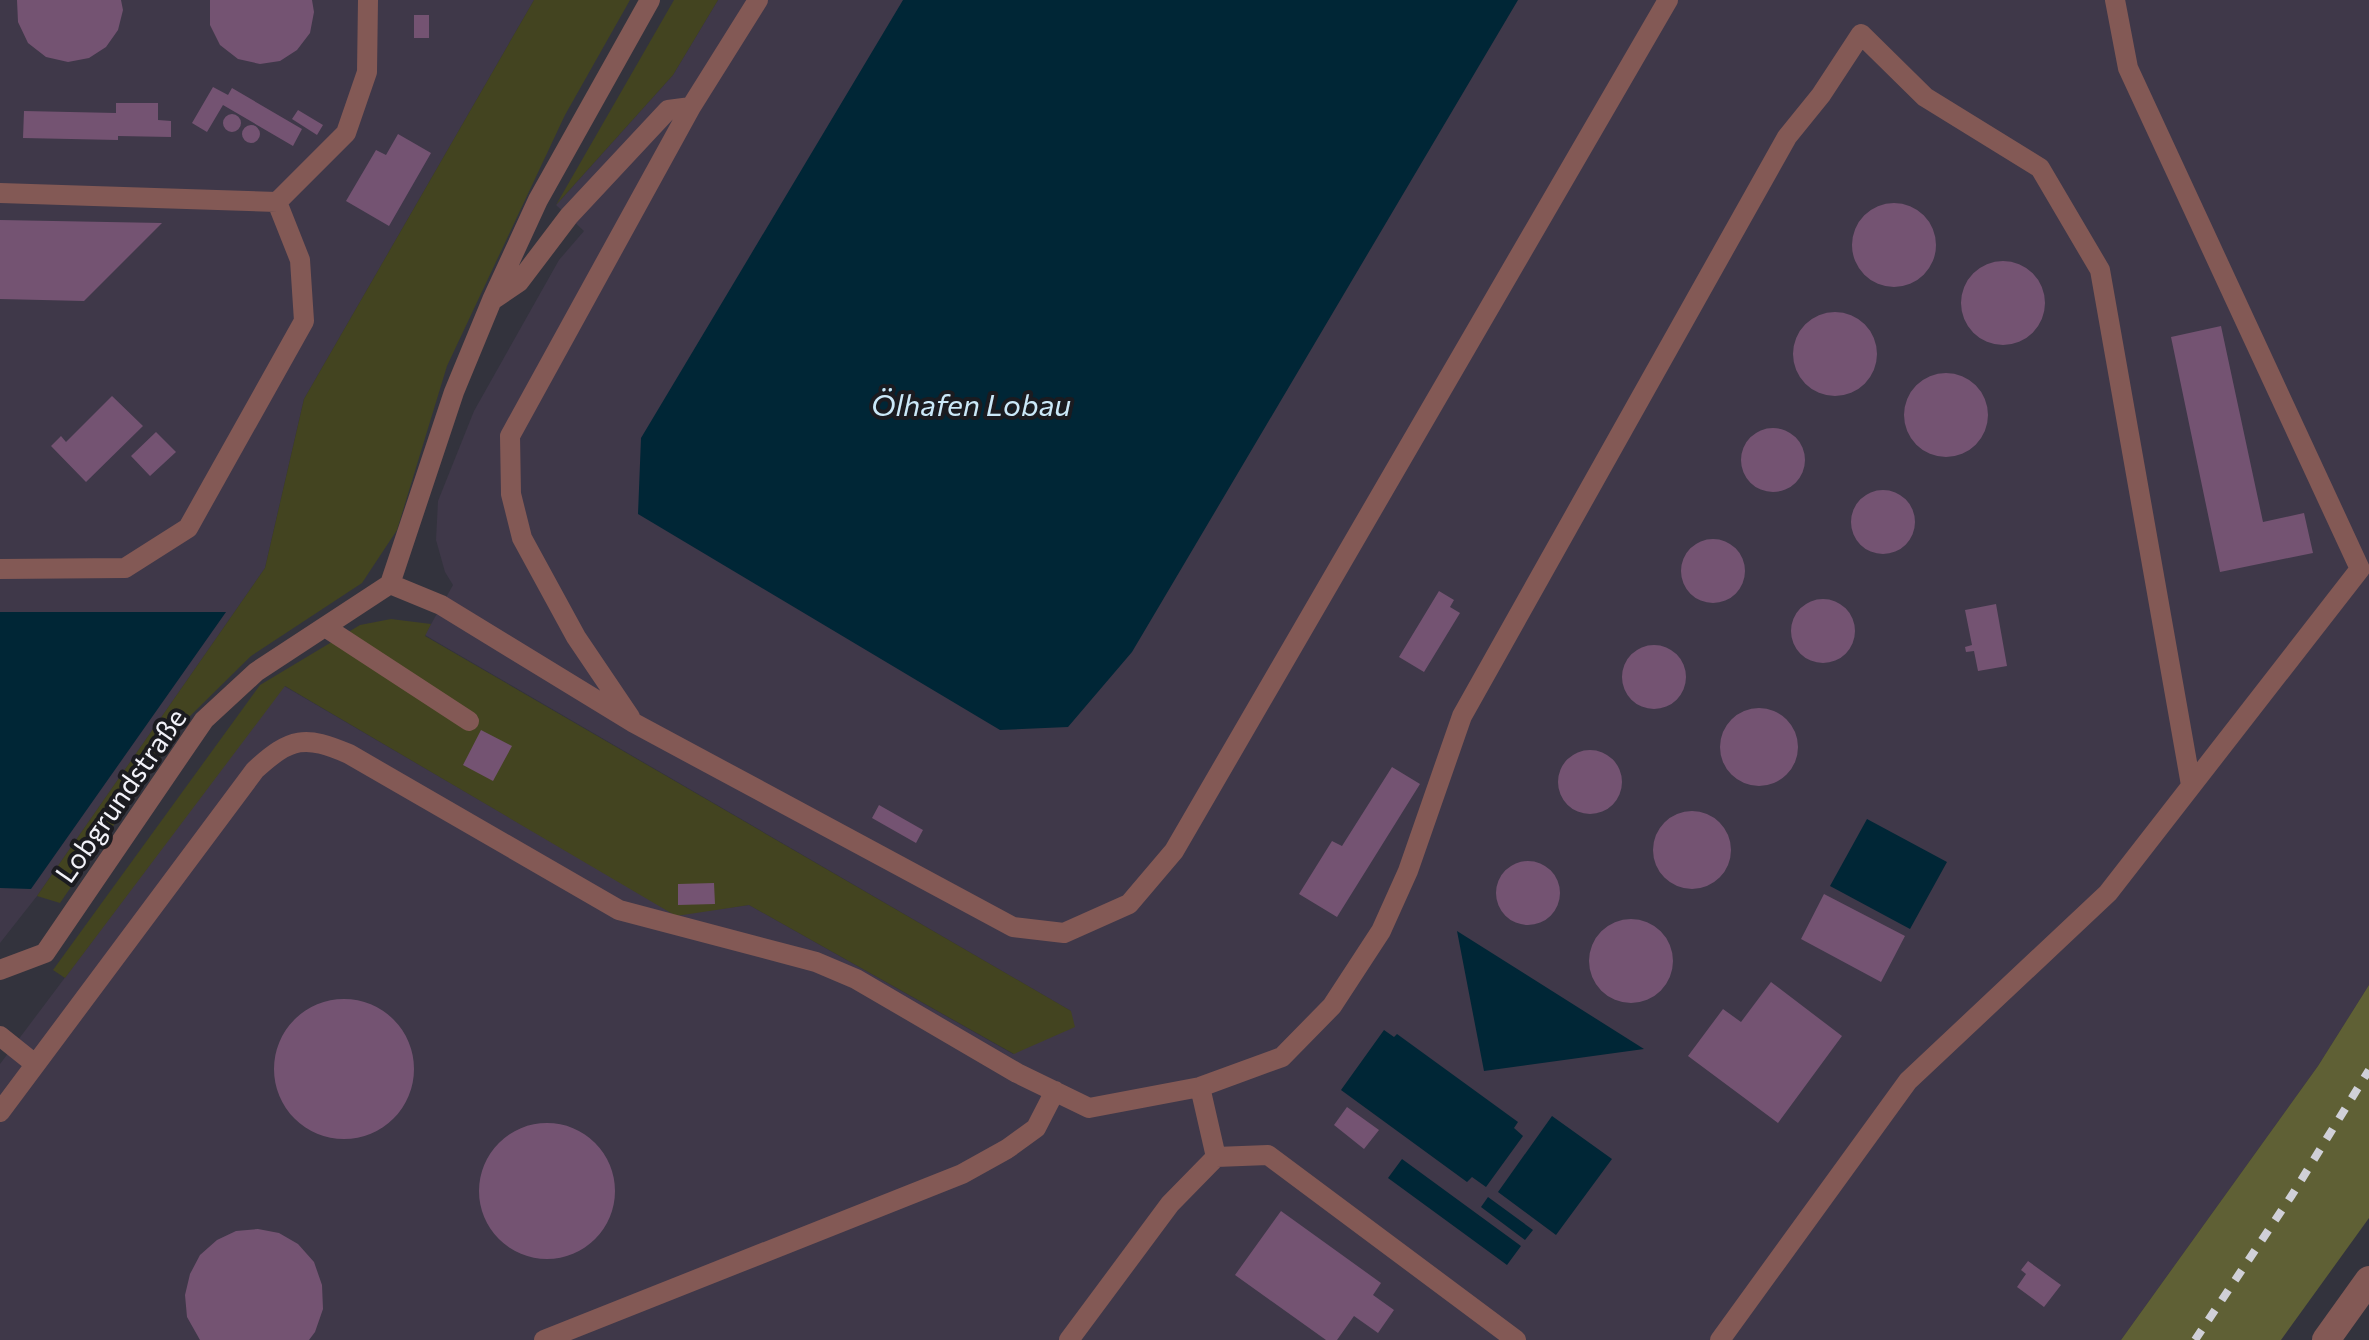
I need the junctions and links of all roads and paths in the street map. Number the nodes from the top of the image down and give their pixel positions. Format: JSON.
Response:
{"nodes":[{"id":1,"x":368,"y":0,"type":"edge"},
{"id":2,"x":650,"y":0,"type":"edge"},
{"id":3,"x":758,"y":0,"type":"edge"},
{"id":4,"x":1668,"y":0,"type":"edge"},
{"id":5,"x":2115,"y":0,"type":"edge"},
{"id":6,"x":690,"y":107,"type":"junction"},
{"id":7,"x":0,"y":193,"type":"edge"},
{"id":8,"x":277,"y":202,"type":"junction"},
{"id":9,"x":492,"y":300,"type":"junction"},
{"id":10,"x":0,"y":569,"type":"edge"},
{"id":11,"x":390,"y":584,"type":"junction"},
{"id":12,"x":324,"y":627,"type":"junction"},
{"id":13,"x":469,"y":721,"type":"dead end"},
{"id":14,"x":634,"y":723,"type":"junction"},
{"id":15,"x":2192,"y":786,"type":"junction"},
{"id":16,"x":0,"y":970,"type":"edge"},
{"id":17,"x":0,"y":1036,"type":"edge"},
{"id":18,"x":35,"y":1064,"type":"junction"},
{"id":19,"x":1200,"y":1087,"type":"junction"},
{"id":20,"x":1055,"y":1091,"type":"junction"},
{"id":21,"x":0,"y":1112,"type":"edge"},
{"id":22,"x":1216,"y":1157,"type":"junction"},
{"id":23,"x":2369,"y":1280,"type":"edge"},
{"id":24,"x":544,"y":1340,"type":"edge"},
{"id":25,"x":1069,"y":1340,"type":"edge"},
{"id":26,"x":1516,"y":1340,"type":"edge"},
{"id":27,"x":1720,"y":1340,"type":"edge"},
{"id":28,"x":2326,"y":1340,"type":"edge"}],
"edges":[{"from":1,"to":8,"type":"lane"},
{"from":2,"to":9,"type":"lane"},
{"from":3,"to":6,"type":"lane"},
{"from":4,"to":14,"type":"lane"},
{"from":5,"to":15,"type":"lane"},
{"from":6,"to":9,"type":"lane"},
{"from":6,"to":14,"type":"lane"},
{"from":7,"to":8,"type":"lane"},
{"from":8,"to":10,"type":"lane"},
{"from":9,"to":11,"type":"lane"},
{"from":11,"to":12,"type":"lane","name":"Lobgrundstraße"},
{"from":11,"to":14,"type":"lane"},
{"from":12,"to":13,"type":"lane"},
{"from":12,"to":16,"type":"lane","name":"Lobgrundstraße"},
{"from":15,"to":19,"type":"lane"},
{"from":15,"to":27,"type":"lane"},
{"from":17,"to":18,"type":"lane"},
{"from":18,"to":20,"type":"lane"},
{"from":18,"to":21,"type":"lane"},
{"from":19,"to":20,"type":"lane"},
{"from":19,"to":22,"type":"lane"},
{"from":20,"to":24,"type":"lane"},
{"from":22,"to":25,"type":"lane"},
{"from":22,"to":26,"type":"lane"},
{"from":23,"to":28,"type":"street"}]}
